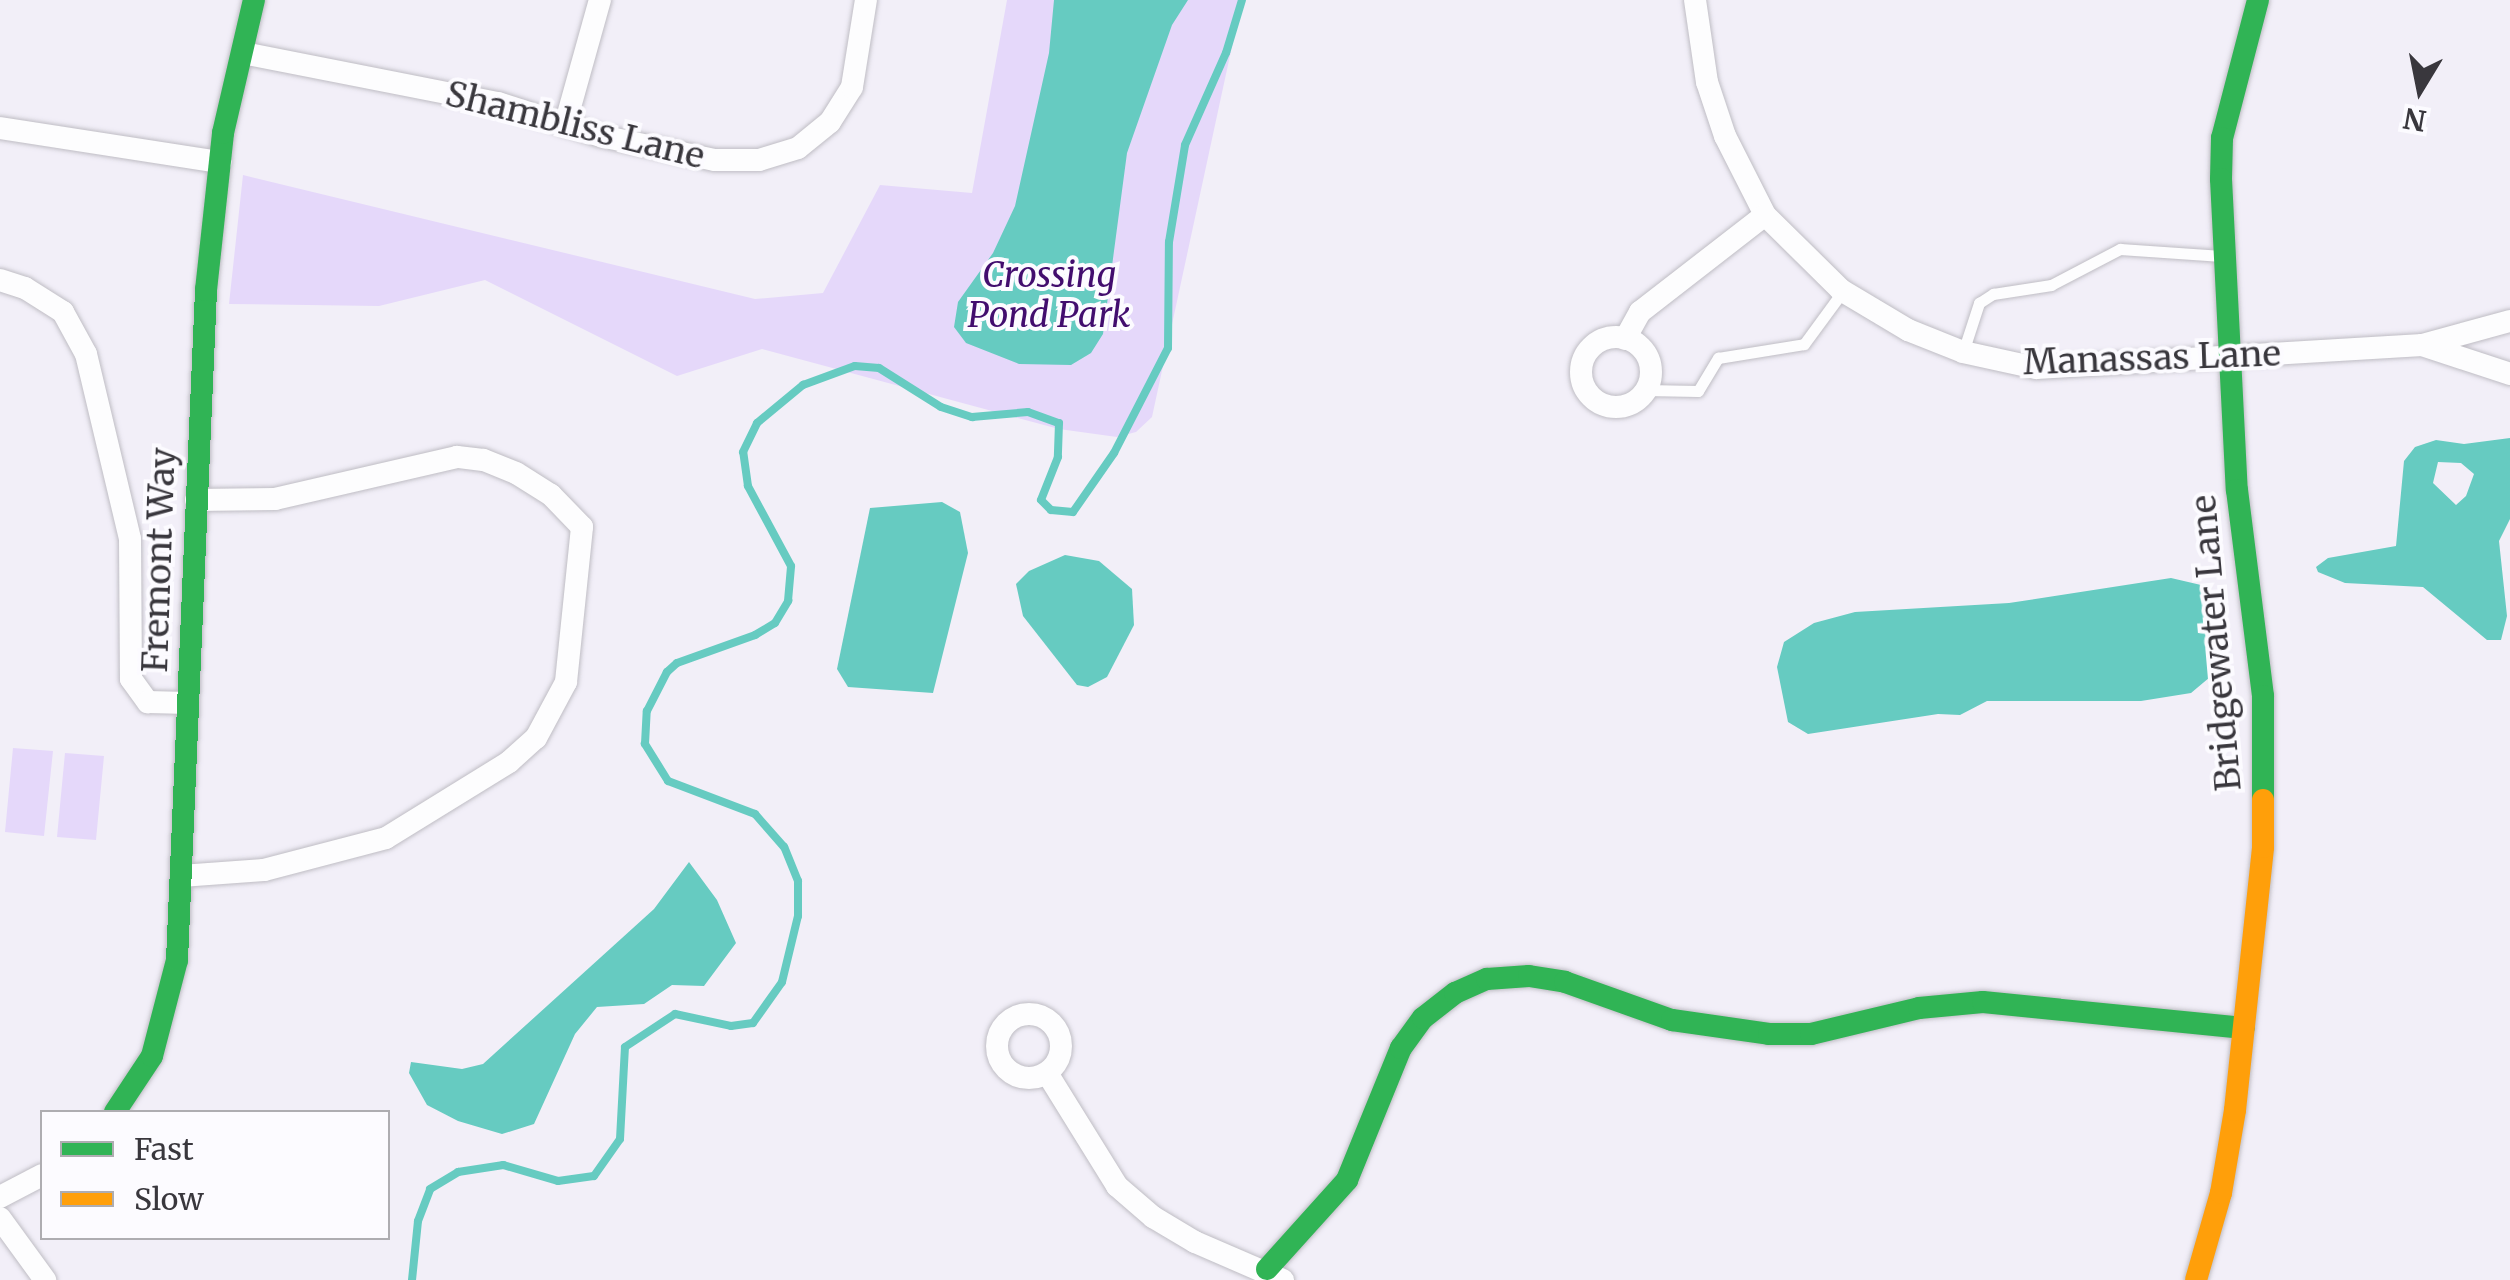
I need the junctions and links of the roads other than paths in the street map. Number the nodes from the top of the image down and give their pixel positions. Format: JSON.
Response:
{"nodes":[{"id":1,"x":254,"y":0,"type":"edge"},
{"id":2,"x":600,"y":0,"type":"edge"},
{"id":3,"x":866,"y":0,"type":"edge"},
{"id":4,"x":1695,"y":0,"type":"edge"},
{"id":5,"x":2258,"y":0,"type":"edge"},
{"id":6,"x":242,"y":53,"type":"junction"},
{"id":7,"x":565,"y":125,"type":"junction"},
{"id":8,"x":0,"y":128,"type":"edge"},
{"id":9,"x":220,"y":162,"type":"junction"},
{"id":10,"x":1766,"y":214,"type":"junction"},
{"id":11,"x":2222,"y":256,"type":"junction"},
{"id":12,"x":0,"y":280,"type":"edge"},
{"id":13,"x":1843,"y":292,"type":"junction"},
{"id":14,"x":2510,"y":321,"type":"edge"},
{"id":15,"x":1626,"y":339,"type":"junction"},
{"id":16,"x":2422,"y":345,"type":"junction"},
{"id":17,"x":1963,"y":352,"type":"junction"},
{"id":18,"x":2229,"y":359,"type":"junction"},
{"id":19,"x":2510,"y":374,"type":"edge"},
{"id":20,"x":1645,"y":390,"type":"junction"},
{"id":21,"x":196,"y":500,"type":"junction"},
{"id":22,"x":188,"y":703,"type":"junction"},
{"id":23,"x":181,"y":876,"type":"junction"},
{"id":24,"x":2244,"y":1028,"type":"junction"},
{"id":25,"x":1047,"y":1073,"type":"dead end"},
{"id":26,"x":115,"y":1110,"type":"edge"},
{"id":27,"x":40,"y":1177,"type":"edge"},
{"id":28,"x":0,"y":1197,"type":"edge"},
{"id":29,"x":0,"y":1218,"type":"edge"},
{"id":30,"x":1275,"y":1275,"type":"edge"},
{"id":31,"x":45,"y":1280,"type":"edge"},
{"id":32,"x":2196,"y":1280,"type":"edge"}],
"edges":[{"from":1,"to":6,"type":"street","name":"Fremont Way"},
{"from":2,"to":7,"type":"street"},
{"from":3,"to":7,"type":"street","name":"Shambliss Lane"},
{"from":4,"to":10,"type":"street","name":"Manassas Lane"},
{"from":5,"to":11,"type":"street","name":"Bridgewater Lane"},
{"from":6,"to":7,"type":"street","name":"Shambliss Lane"},
{"from":6,"to":9,"type":"street","name":"Fremont Way"},
{"from":8,"to":9,"type":"street"},
{"from":9,"to":21,"type":"street","name":"Fremont Way"},
{"from":10,"to":13,"type":"street","name":"Manassas Lane"},
{"from":10,"to":15,"type":"street"},
{"from":11,"to":17,"type":"lane"},
{"from":11,"to":18,"type":"street","name":"Bridgewater Lane"},
{"from":12,"to":22,"type":"street"},
{"from":13,"to":17,"type":"street","name":"Manassas Lane"},
{"from":13,"to":20,"type":"lane"},
{"from":14,"to":16,"type":"street"},
{"from":15,"to":20,"type":"street"},
{"from":15,"to":20,"type":"street"},
{"from":16,"to":18,"type":"street","name":"Manassas Lane"},
{"from":16,"to":19,"type":"street","name":"Manassas Lane"},
{"from":17,"to":18,"type":"street","name":"Manassas Lane"},
{"from":18,"to":24,"type":"street","name":"Bridgewater Lane"},
{"from":21,"to":22,"type":"street","name":"Fremont Way"},
{"from":21,"to":23,"type":"street"},
{"from":22,"to":23,"type":"street","name":"Fremont Way"},
{"from":23,"to":26,"type":"street","name":"Fremont Way"},
{"from":24,"to":30,"type":"street"},
{"from":24,"to":32,"type":"street","name":"Bridgewater Lane"},
{"from":25,"to":30,"type":"street"},
{"from":27,"to":28,"type":"street"},
{"from":29,"to":31,"type":"street"}]}
